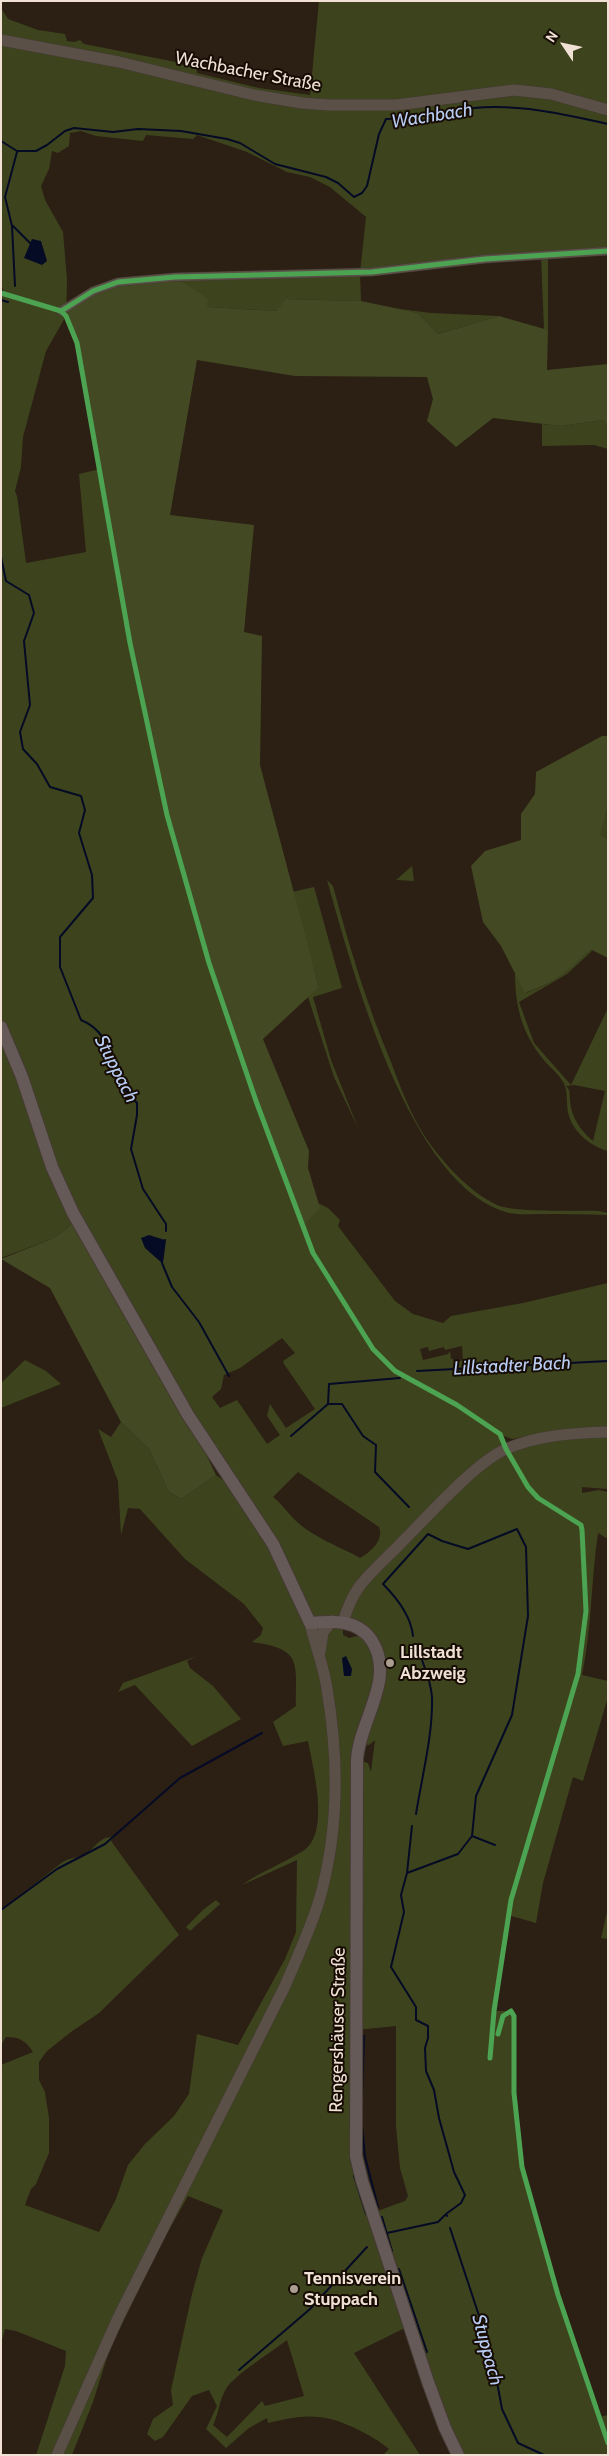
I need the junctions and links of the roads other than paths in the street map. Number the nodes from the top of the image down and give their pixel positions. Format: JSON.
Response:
{"nodes":[{"id":1,"x":1,"y":40,"type":"edge"},
{"id":2,"x":608,"y":110,"type":"edge"},
{"id":3,"x":608,"y":251,"type":"edge"},
{"id":4,"x":61,"y":311,"type":"dead end"},
{"id":5,"x":1,"y":1027,"type":"edge"},
{"id":6,"x":608,"y":1432,"type":"edge"},
{"id":7,"x":337,"y":1621,"type":"junction"},
{"id":8,"x":310,"y":1623,"type":"junction"},
{"id":9,"x":319,"y":1661,"type":"junction"},
{"id":10,"x":57,"y":2455,"type":"edge"},
{"id":11,"x":458,"y":2455,"type":"edge"}],
"edges":[{"from":1,"to":2,"type":"street","name":"Wachbacher Straße"},
{"from":3,"to":4,"type":"street"},
{"from":5,"to":8,"type":"main road"},
{"from":6,"to":7,"type":"street"},
{"from":7,"to":8,"type":"main road"},
{"from":7,"to":9,"type":"street"},
{"from":7,"to":11,"type":"main road","name":"Rengershäuser Straße"},
{"from":8,"to":9,"type":"street"},
{"from":9,"to":10,"type":"street"}]}
